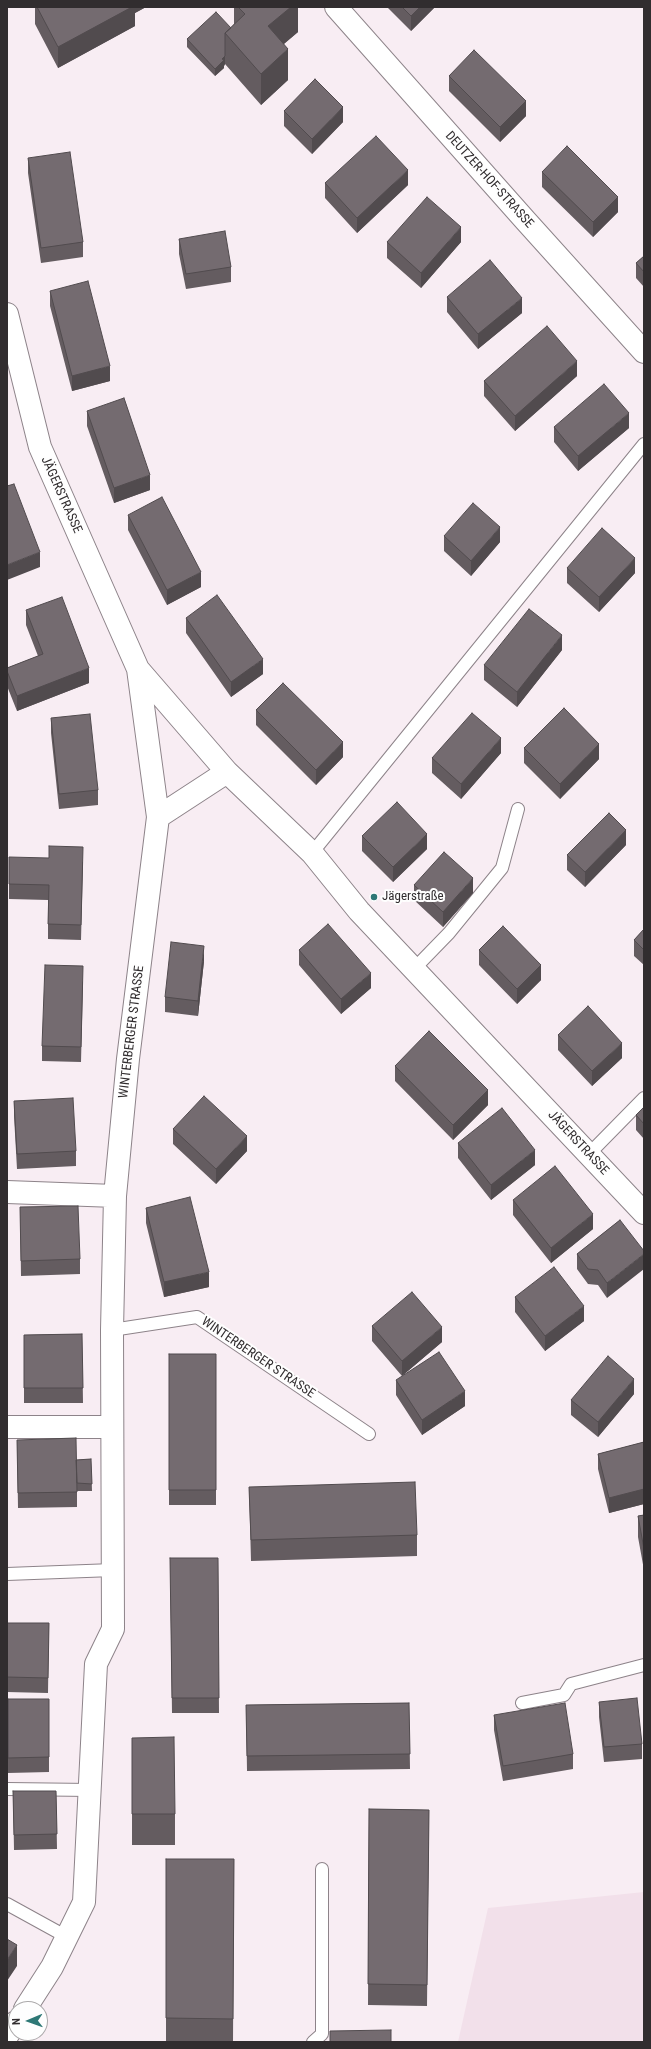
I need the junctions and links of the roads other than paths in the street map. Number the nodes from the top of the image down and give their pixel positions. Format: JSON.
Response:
{"nodes":[{"id":1,"x":336,"y":7,"type":"edge"},
{"id":2,"x":7,"y":314,"type":"edge"},
{"id":3,"x":644,"y":352,"type":"edge"},
{"id":4,"x":644,"y":444,"type":"edge"},
{"id":5,"x":138,"y":669,"type":"junction"},
{"id":6,"x":227,"y":772,"type":"junction"},
{"id":7,"x":518,"y":809,"type":"dead end"},
{"id":8,"x":158,"y":817,"type":"junction"},
{"id":9,"x":312,"y":853,"type":"junction"},
{"id":10,"x":414,"y":969,"type":"junction"},
{"id":11,"x":644,"y":1098,"type":"edge"},
{"id":12,"x":588,"y":1154,"type":"junction"},
{"id":13,"x":7,"y":1192,"type":"edge"},
{"id":14,"x":115,"y":1196,"type":"junction"},
{"id":15,"x":644,"y":1213,"type":"edge"},
{"id":16,"x":112,"y":1330,"type":"junction"},
{"id":17,"x":7,"y":1427,"type":"edge"},
{"id":18,"x":112,"y":1427,"type":"junction"},
{"id":19,"x":370,"y":1434,"type":"dead end"},
{"id":20,"x":113,"y":1570,"type":"junction"},
{"id":21,"x":7,"y":1574,"type":"edge"},
{"id":22,"x":644,"y":1665,"type":"edge"},
{"id":23,"x":522,"y":1703,"type":"dead end"},
{"id":24,"x":7,"y":1790,"type":"edge"},
{"id":25,"x":91,"y":1790,"type":"junction"},
{"id":26,"x":322,"y":1869,"type":"dead end"},
{"id":27,"x":7,"y":1904,"type":"edge"},
{"id":28,"x":67,"y":1937,"type":"junction"},
{"id":29,"x":30,"y":2001,"type":"edge"},
{"id":30,"x":313,"y":2042,"type":"edge"}],
"edges":[{"from":1,"to":3,"type":"street","name":"DEUTZER-HOF-STRASSE"},
{"from":2,"to":5,"type":"street","name":"JÄGERSTRASSE"},
{"from":4,"to":9,"type":"lane"},
{"from":5,"to":6,"type":"street","name":"JÄGERSTRASSE"},
{"from":5,"to":8,"type":"street","name":"JÄGERSTRASSE"},
{"from":6,"to":8,"type":"street"},
{"from":6,"to":9,"type":"street","name":"JÄGERSTRASSE"},
{"from":7,"to":10,"type":"lane"},
{"from":8,"to":14,"type":"street","name":"WINTERBERGER STRASSE"},
{"from":9,"to":10,"type":"street","name":"JÄGERSTRASSE"},
{"from":10,"to":12,"type":"street","name":"JÄGERSTRASSE"},
{"from":11,"to":12,"type":"lane"},
{"from":12,"to":15,"type":"street","name":"JÄGERSTRASSE"},
{"from":13,"to":14,"type":"street"},
{"from":14,"to":16,"type":"street","name":"WINTERBERGER STRASSE"},
{"from":16,"to":18,"type":"street","name":"WINTERBERGER STRASSE"},
{"from":16,"to":19,"type":"lane","name":"WINTERBERGER STRASSE"},
{"from":17,"to":18,"type":"street"},
{"from":18,"to":20,"type":"street","name":"WINTERBERGER STRASSE"},
{"from":20,"to":21,"type":"lane"},
{"from":20,"to":25,"type":"street","name":"WINTERBERGER STRASSE"},
{"from":22,"to":23,"type":"lane"},
{"from":24,"to":25,"type":"lane"},
{"from":25,"to":28,"type":"street","name":"WINTERBERGER STRASSE"},
{"from":26,"to":30,"type":"lane"},
{"from":27,"to":28,"type":"lane"},
{"from":28,"to":29,"type":"street","name":"WINTERBERGER STRASSE"}]}
